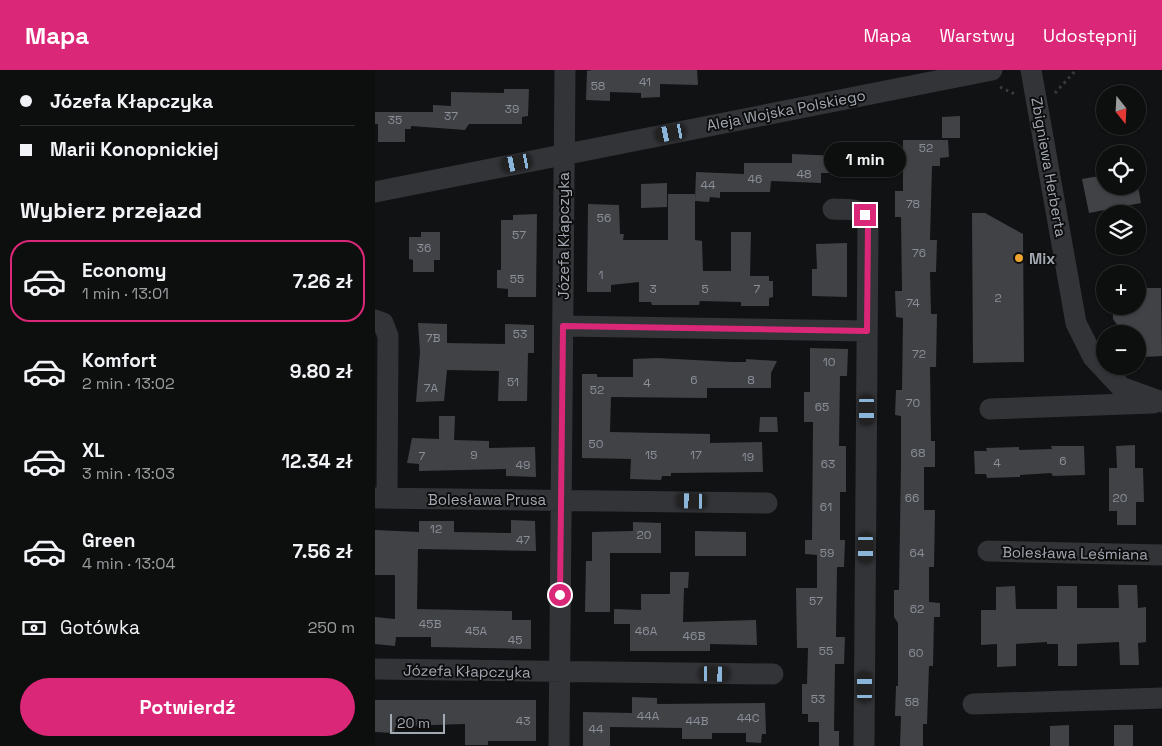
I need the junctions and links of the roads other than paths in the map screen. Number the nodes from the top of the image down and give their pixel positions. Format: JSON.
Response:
{"nodes":[{"id":1,"x":565,"y":70,"type":"edge"},
{"id":2,"x":992,"y":70,"type":"edge"},
{"id":3,"x":1031,"y":70,"type":"edge"},
{"id":4,"x":564,"y":154,"type":"junction"},
{"id":5,"x":375,"y":192,"type":"edge"},
{"id":6,"x":833,"y":209,"type":"dead end"},
{"id":7,"x":375,"y":320,"type":"edge"},
{"id":8,"x":563,"y":326,"type":"junction"},
{"id":9,"x":867,"y":331,"type":"junction"},
{"id":10,"x":1160,"y":402,"type":"edge"},
{"id":11,"x":990,"y":409,"type":"dead end"},
{"id":12,"x":381,"y":498,"type":"edge"},
{"id":13,"x":561,"y":499,"type":"junction"},
{"id":14,"x":767,"y":503,"type":"dead end"},
{"id":15,"x":988,"y":551,"type":"dead end"},
{"id":16,"x":1162,"y":554,"type":"edge"},
{"id":17,"x":375,"y":669,"type":"edge"},
{"id":18,"x":560,"y":672,"type":"junction"},
{"id":19,"x":773,"y":674,"type":"dead end"},
{"id":20,"x":1162,"y":698,"type":"edge"},
{"id":21,"x":973,"y":704,"type":"dead end"},
{"id":22,"x":559,"y":746,"type":"edge"},
{"id":23,"x":864,"y":746,"type":"edge"}],
"edges":[{"from":1,"to":4,"type":"street","name":"Józefa Kłapczyka"},
{"from":2,"to":4,"type":"street","name":"Aleja Wojska Polskiego"},
{"from":3,"to":10,"type":"street","name":"Zbigniewa Herberta"},
{"from":4,"to":5,"type":"street","name":"Aleja Wojska Polskiego"},
{"from":4,"to":8,"type":"street","name":"Józefa Kłapczyka"},
{"from":6,"to":9,"type":"street"},
{"from":7,"to":12,"type":"street","name":"Bolesława Prusa"},
{"from":8,"to":9,"type":"street"},
{"from":8,"to":13,"type":"street","name":"Józefa Kłapczyka"},
{"from":9,"to":23,"type":"street"},
{"from":10,"to":11,"type":"street","name":"Zbigniewa Herberta"},
{"from":12,"to":13,"type":"street","name":"Bolesława Prusa"},
{"from":13,"to":14,"type":"street","name":"Bolesława Prusa"},
{"from":13,"to":18,"type":"street","name":"Józefa Kłapczyka"},
{"from":15,"to":16,"type":"street","name":"Bolesława Leśmiana"},
{"from":17,"to":18,"type":"street","name":"Józefa Kłapczyka"},
{"from":18,"to":19,"type":"street","name":"Józefa Kłapczyka"},
{"from":18,"to":22,"type":"street","name":"Józefa Kłapczyka"},
{"from":20,"to":21,"type":"street"}]}
